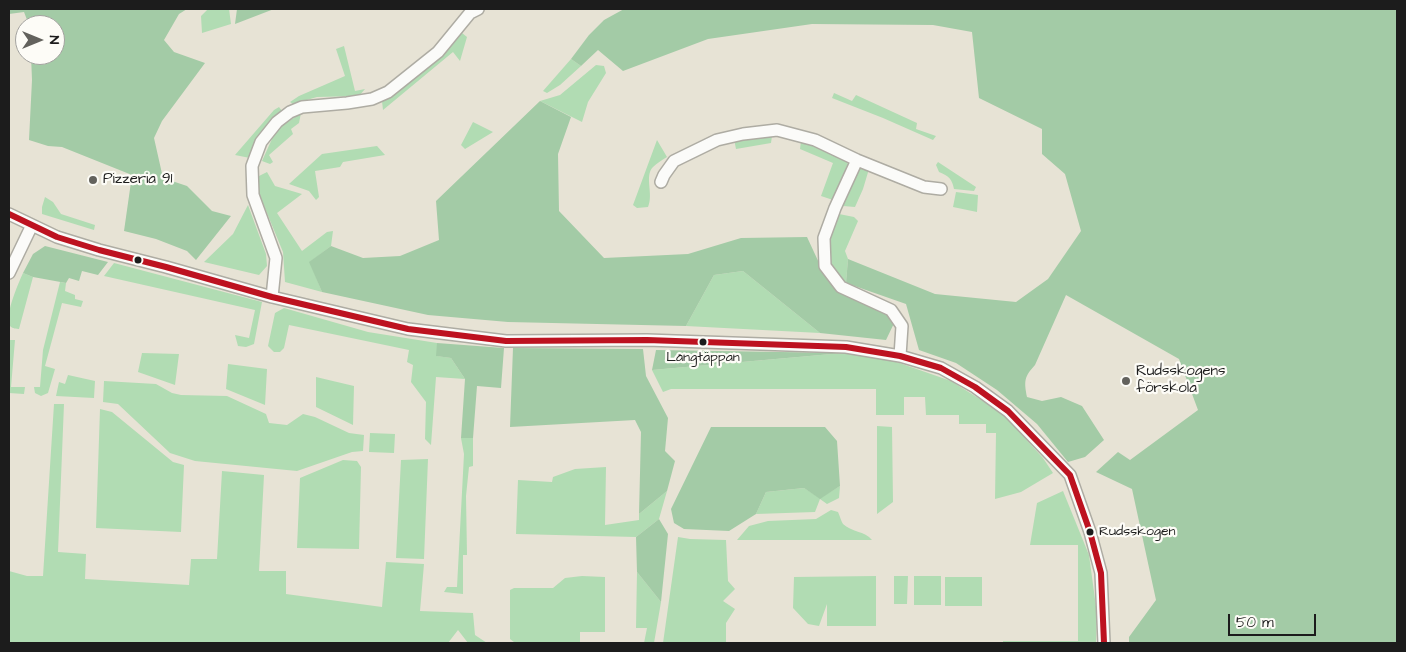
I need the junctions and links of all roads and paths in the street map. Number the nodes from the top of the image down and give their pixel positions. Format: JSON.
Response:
{"nodes":[{"id":1,"x":478,"y":9,"type":"edge"},
{"id":2,"x":857,"y":160,"type":"junction"},
{"id":3,"x":661,"y":182,"type":"dead end"},
{"id":4,"x":941,"y":189,"type":"dead end"},
{"id":5,"x":9,"y":214,"type":"edge"},
{"id":6,"x":32,"y":225,"type":"junction"},
{"id":7,"x":9,"y":273,"type":"edge"},
{"id":8,"x":272,"y":297,"type":"junction"},
{"id":9,"x":900,"y":356,"type":"junction"},
{"id":10,"x":1104,"y":643,"type":"edge"}],
"edges":[{"from":1,"to":8,"type":"street"},
{"from":2,"to":3,"type":"street"},
{"from":2,"to":4,"type":"street"},
{"from":2,"to":9,"type":"street"},
{"from":5,"to":6,"type":"street"},
{"from":6,"to":7,"type":"street"},
{"from":6,"to":8,"type":"street"},
{"from":8,"to":9,"type":"street"},
{"from":9,"to":10,"type":"street"}]}
